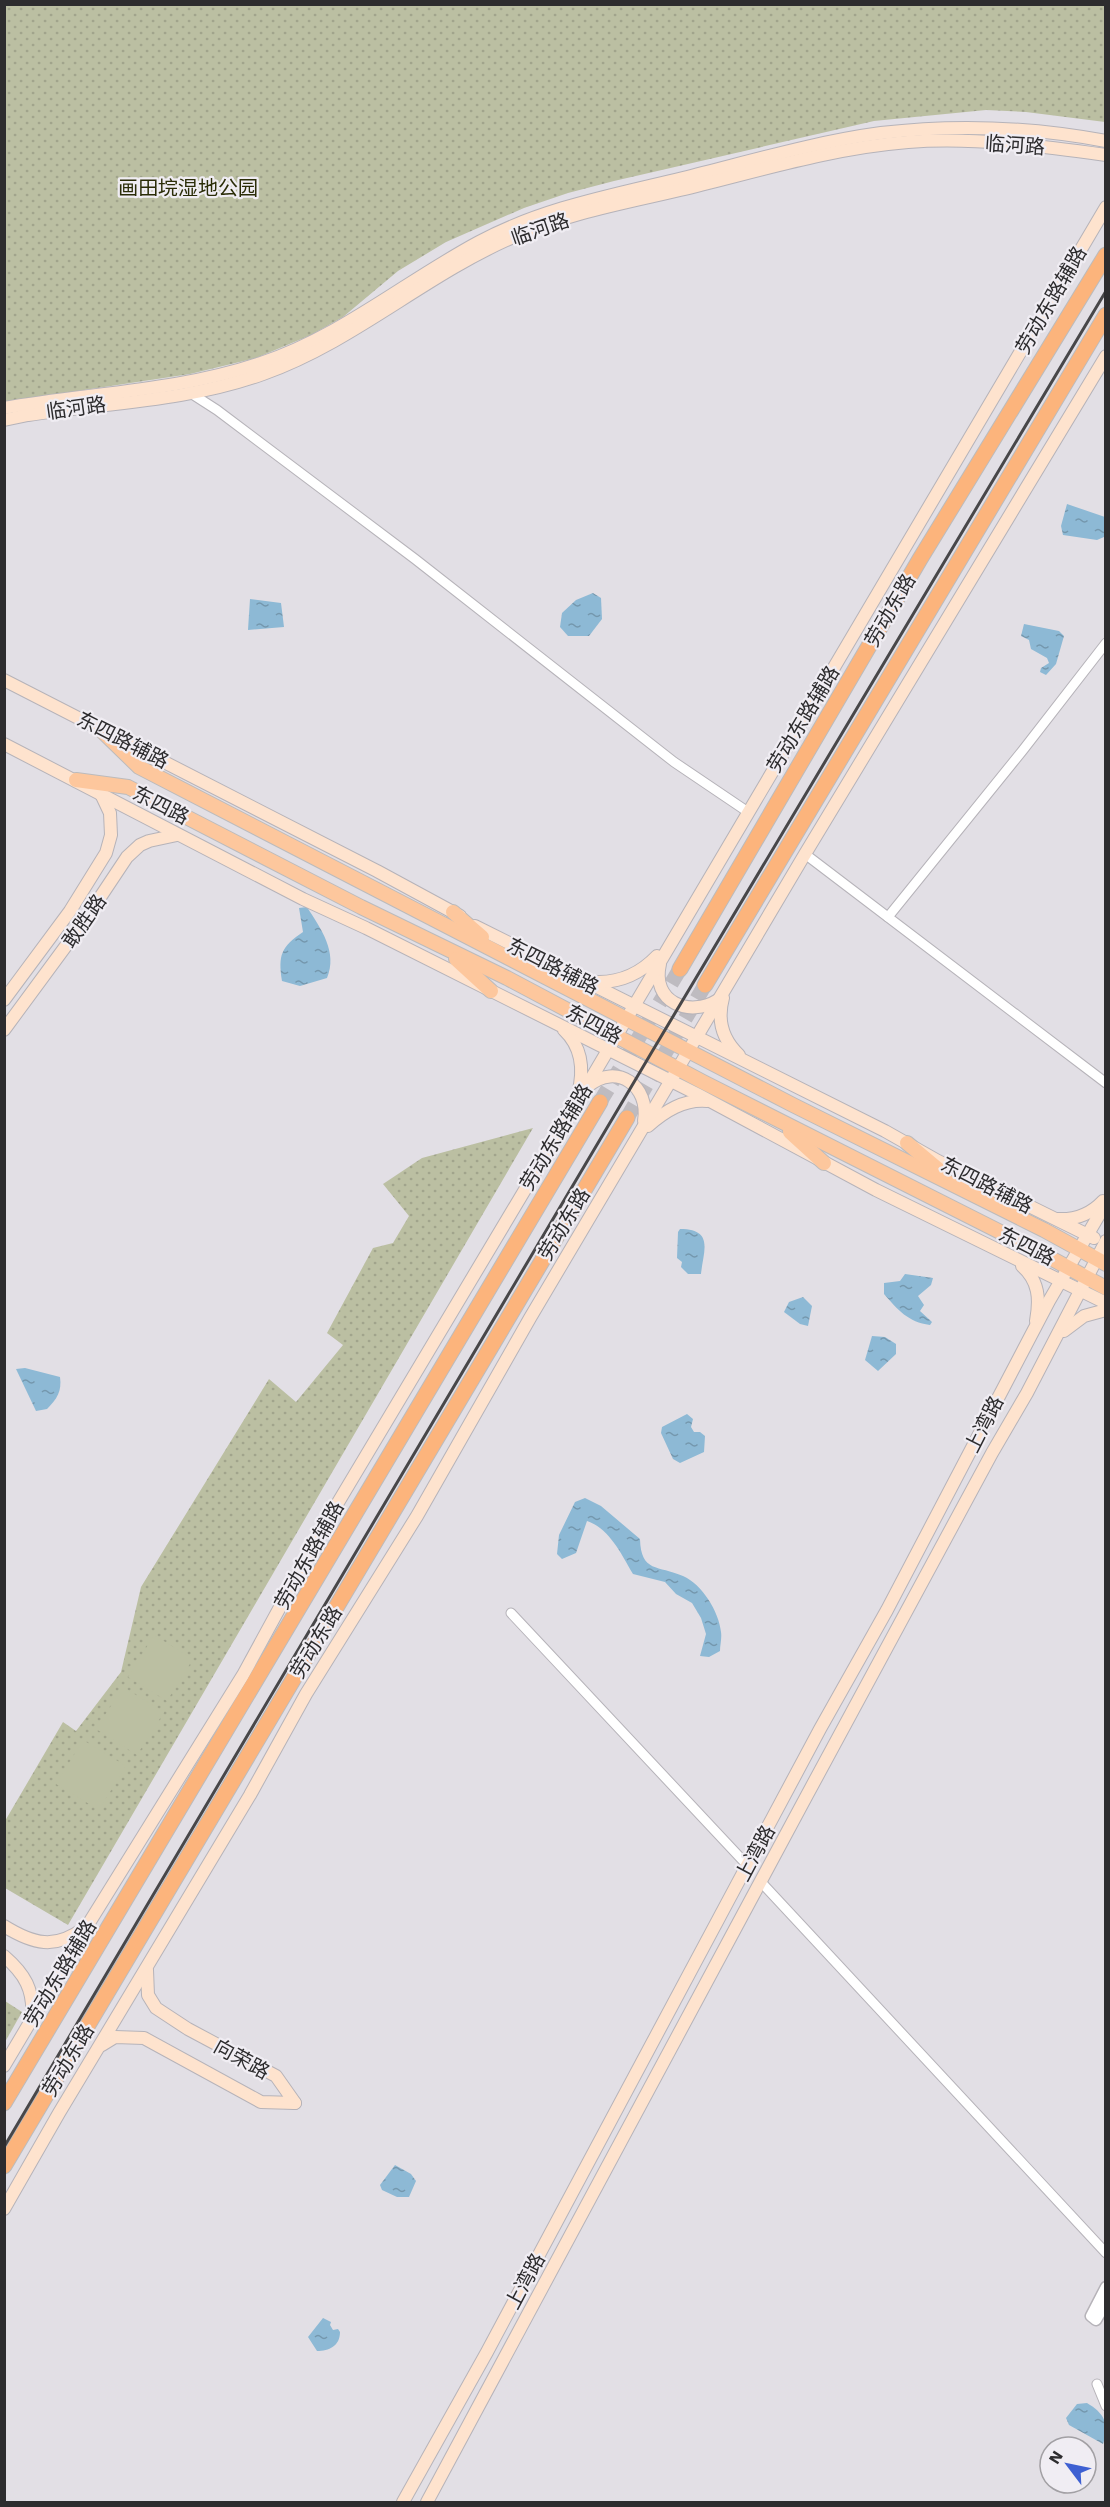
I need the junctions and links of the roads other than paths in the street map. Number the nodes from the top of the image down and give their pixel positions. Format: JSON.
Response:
{"nodes":[{"id":1,"x":1106,"y":141,"type":"edge"},
{"id":2,"x":1106,"y":156,"type":"edge"},
{"id":3,"x":1106,"y":207,"type":"edge"},
{"id":4,"x":1106,"y":255,"type":"edge"},
{"id":5,"x":1106,"y":315,"type":"edge"},
{"id":6,"x":1106,"y":356,"type":"edge"},
{"id":7,"x":189,"y":392,"type":"junction"},
{"id":8,"x":4,"y":408,"type":"edge"},
{"id":9,"x":4,"y":420,"type":"edge"},
{"id":10,"x":1106,"y":643,"type":"edge"},
{"id":11,"x":4,"y":680,"type":"edge"},
{"id":12,"x":100,"y":729,"type":"junction"},
{"id":13,"x":4,"y":744,"type":"edge"},
{"id":14,"x":76,"y":780,"type":"junction"},
{"id":15,"x":99,"y":791,"type":"junction"},
{"id":16,"x":748,"y":812,"type":"junction"},
{"id":17,"x":179,"y":835,"type":"junction"},
{"id":18,"x":805,"y":854,"type":"junction"},
{"id":19,"x":453,"y":912,"type":"junction"},
{"id":20,"x":888,"y":917,"type":"junction"},
{"id":21,"x":674,"y":938,"type":"junction"},
{"id":22,"x":443,"y":947,"type":"junction"},
{"id":23,"x":499,"y":952,"type":"junction"},
{"id":24,"x":662,"y":957,"type":"junction"},
{"id":25,"x":680,"y":969,"type":"tunnel mouth"},
{"id":26,"x":537,"y":971,"type":"junction"},
{"id":27,"x":581,"y":981,"type":"junction"},
{"id":28,"x":705,"y":985,"type":"tunnel mouth"},
{"id":29,"x":727,"y":985,"type":"junction"},
{"id":30,"x":491,"y":991,"type":"junction"},
{"id":31,"x":585,"y":996,"type":"junction"},
{"id":32,"x":719,"y":999,"type":"junction"},
{"id":33,"x":4,"y":1000,"type":"edge"},
{"id":34,"x":630,"y":1012,"type":"junction"},
{"id":35,"x":575,"y":1013,"type":"junction"},
{"id":36,"x":559,"y":1025,"type":"junction"},
{"id":37,"x":4,"y":1030,"type":"edge"},
{"id":38,"x":616,"y":1035,"type":"junction"},
{"id":39,"x":697,"y":1036,"type":"junction"},
{"id":40,"x":608,"y":1050,"type":"junction"},
{"id":41,"x":688,"y":1050,"type":"junction"},
{"id":42,"x":750,"y":1063,"type":"junction"},
{"id":43,"x":678,"y":1068,"type":"junction"},
{"id":44,"x":670,"y":1081,"type":"junction"},
{"id":45,"x":1106,"y":1083,"type":"edge"},
{"id":46,"x":585,"y":1089,"type":"junction"},
{"id":47,"x":711,"y":1101,"type":"junction"},
{"id":48,"x":600,"y":1102,"type":"tunnel mouth"},
{"id":49,"x":753,"y":1107,"type":"junction"},
{"id":50,"x":573,"y":1109,"type":"junction"},
{"id":51,"x":627,"y":1118,"type":"tunnel mouth"},
{"id":52,"x":775,"y":1119,"type":"junction"},
{"id":53,"x":642,"y":1128,"type":"junction"},
{"id":54,"x":635,"y":1140,"type":"junction"},
{"id":55,"x":907,"y":1143,"type":"junction"},
{"id":56,"x":824,"y":1163,"type":"junction"},
{"id":57,"x":964,"y":1190,"type":"junction"},
{"id":58,"x":1106,"y":1198,"type":"edge"},
{"id":59,"x":1106,"y":1203,"type":"edge"},
{"id":60,"x":1006,"y":1211,"type":"junction"},
{"id":61,"x":1051,"y":1218,"type":"junction"},
{"id":62,"x":1087,"y":1235,"type":"junction"},
{"id":63,"x":1105,"y":1243,"type":"edge"},
{"id":64,"x":1079,"y":1250,"type":"junction"},
{"id":65,"x":1011,"y":1258,"type":"junction"},
{"id":66,"x":1101,"y":1262,"type":"edge"},
{"id":67,"x":1069,"y":1268,"type":"junction"},
{"id":68,"x":1087,"y":1278,"type":"junction"},
{"id":69,"x":1061,"y":1282,"type":"junction"},
{"id":70,"x":1106,"y":1288,"type":"edge"},
{"id":71,"x":1081,"y":1291,"type":"junction"},
{"id":72,"x":1106,"y":1303,"type":"edge"},
{"id":73,"x":1106,"y":1310,"type":"edge"},
{"id":74,"x":1033,"y":1331,"type":"junction"},
{"id":75,"x":1054,"y":1343,"type":"junction"},
{"id":76,"x":511,"y":1613,"type":"dead end"},
{"id":77,"x":748,"y":1866,"type":"junction"},
{"id":78,"x":761,"y":1882,"type":"junction"},
{"id":79,"x":89,"y":1923,"type":"junction"},
{"id":80,"x":4,"y":1926,"type":"edge"},
{"id":81,"x":4,"y":1956,"type":"edge"},
{"id":82,"x":147,"y":1968,"type":"junction"},
{"id":83,"x":31,"y":2022,"type":"junction"},
{"id":84,"x":99,"y":2047,"type":"junction"},
{"id":85,"x":4,"y":2066,"type":"edge"},
{"id":86,"x":4,"y":2103,"type":"edge"},
{"id":87,"x":4,"y":2166,"type":"edge"},
{"id":88,"x":4,"y":2209,"type":"edge"},
{"id":89,"x":1106,"y":2253,"type":"edge"},
{"id":90,"x":1106,"y":2287,"type":"edge"},
{"id":91,"x":1106,"y":2303,"type":"edge"},
{"id":92,"x":1097,"y":2384,"type":"dead end"},
{"id":93,"x":1106,"y":2406,"type":"edge"},
{"id":94,"x":404,"y":2502,"type":"edge"},
{"id":95,"x":427,"y":2502,"type":"edge"}],
"edges":[{"from":1,"to":8,"type":"main road","name":"临河路"},
{"from":2,"to":7,"type":"main road","name":"临河路"},
{"from":3,"to":16,"type":"main road","name":"劳动东路辅路"},
{"from":4,"to":25,"type":"highway","name":"劳动东路"},
{"from":5,"to":28,"type":"highway","name":"劳动东路"},
{"from":6,"to":18,"type":"main road"},
{"from":7,"to":9,"type":"main road","name":"临河路"},
{"from":7,"to":16,"type":"street"},
{"from":10,"to":20,"type":"street"},
{"from":11,"to":12,"type":"main road","name":"东四路辅路"},
{"from":12,"to":19,"type":"main road","name":"东四路辅路"},
{"from":12,"to":23,"type":"main road","name":"东四路"},
{"from":13,"to":14,"type":"main road"},
{"from":14,"to":15,"type":"main road"},
{"from":14,"to":22,"type":"main road","name":"东四路"},
{"from":15,"to":17,"type":"main road"},
{"from":15,"to":33,"type":"main road","name":"敢胜路"},
{"from":16,"to":21,"type":"main road","name":"劳动东路辅路"},
{"from":17,"to":30,"type":"main road"},
{"from":17,"to":37,"type":"main road","name":"敢胜路"},
{"from":18,"to":20,"type":"street"},
{"from":18,"to":29,"type":"main road"},
{"from":19,"to":23,"type":"main road"},
{"from":19,"to":27,"type":"main road","name":"东四路辅路"},
{"from":20,"to":45,"type":"street"},
{"from":21,"to":24,"type":"main road","name":"劳动东路辅路"},
{"from":21,"to":27,"type":"main road"},
{"from":22,"to":30,"type":"main road"},
{"from":22,"to":35,"type":"main road","name":"东四路"},
{"from":23,"to":26,"type":"main road","name":"东四路"},
{"from":24,"to":32,"type":"main road"},
{"from":24,"to":34,"type":"main road","name":"劳动东路辅路"},
{"from":26,"to":27,"type":"main road"},
{"from":26,"to":31,"type":"main road","name":"东四路"},
{"from":27,"to":34,"type":"main road","name":"东四路辅路"},
{"from":29,"to":32,"type":"main road"},
{"from":29,"to":42,"type":"main road"},
{"from":30,"to":36,"type":"main road"},
{"from":31,"to":34,"type":"main road","name":"东四路"},
{"from":31,"to":35,"type":"main road"},
{"from":32,"to":39,"type":"main road"},
{"from":34,"to":38,"type":"main road","name":"劳动东路辅路"},
{"from":34,"to":39,"type":"main road","name":"东四路辅路"},
{"from":34,"to":41,"type":"main road","name":"东四路"},
{"from":35,"to":38,"type":"main road","name":"东四路"},
{"from":36,"to":40,"type":"main road"},
{"from":36,"to":50,"type":"main road"},
{"from":38,"to":40,"type":"main road","name":"劳动东路辅路"},
{"from":38,"to":43,"type":"main road","name":"东四路"},
{"from":39,"to":41,"type":"main road"},
{"from":39,"to":42,"type":"main road","name":"东四路辅路"},
{"from":40,"to":44,"type":"main road"},
{"from":40,"to":46,"type":"main road","name":"劳动东路辅路"},
{"from":41,"to":43,"type":"main road"},
{"from":41,"to":57,"type":"main road","name":"东四路"},
{"from":42,"to":55,"type":"main road","name":"东四路辅路"},
{"from":43,"to":44,"type":"main road"},
{"from":43,"to":49,"type":"main road","name":"东四路"},
{"from":44,"to":47,"type":"main road"},
{"from":44,"to":53,"type":"main road"},
{"from":46,"to":50,"type":"main road","name":"劳动东路辅路"},
{"from":46,"to":53,"type":"main road"},
{"from":47,"to":49,"type":"main road"},
{"from":47,"to":54,"type":"main road"},
{"from":47,"to":56,"type":"main road"},
{"from":48,"to":86,"type":"highway","name":"劳动东路"},
{"from":49,"to":52,"type":"main road","name":"东四路"},
{"from":50,"to":79,"type":"main road","name":"劳动东路辅路"},
{"from":51,"to":87,"type":"highway","name":"劳动东路"},
{"from":52,"to":56,"type":"main road"},
{"from":52,"to":67,"type":"main road","name":"东四路"},
{"from":53,"to":54,"type":"main road"},
{"from":54,"to":82,"type":"main road"},
{"from":55,"to":57,"type":"main road"},
{"from":55,"to":61,"type":"main road","name":"东四路辅路"},
{"from":56,"to":65,"type":"main road"},
{"from":57,"to":60,"type":"main road","name":"东四路"},
{"from":58,"to":61,"type":"main road"},
{"from":59,"to":62,"type":"main road","name":"上湾路"},
{"from":60,"to":61,"type":"main road"},
{"from":60,"to":64,"type":"main road","name":"东四路"},
{"from":61,"to":62,"type":"main road","name":"东四路辅路"},
{"from":62,"to":63,"type":"main road","name":"东四路辅路"},
{"from":62,"to":64,"type":"main road","name":"上湾路"},
{"from":63,"to":66,"type":"main road","name":"上湾路"},
{"from":64,"to":66,"type":"main road","name":"东四路"},
{"from":64,"to":67,"type":"main road","name":"上湾路"},
{"from":65,"to":69,"type":"main road"},
{"from":65,"to":74,"type":"main road"},
{"from":66,"to":68,"type":"main road","name":"上湾路"},
{"from":67,"to":68,"type":"main road","name":"东四路"},
{"from":67,"to":69,"type":"main road","name":"上湾路"},
{"from":68,"to":70,"type":"main road","name":"东四路"},
{"from":68,"to":71,"type":"main road","name":"上湾路"},
{"from":69,"to":71,"type":"main road"},
{"from":69,"to":74,"type":"main road","name":"上湾路"},
{"from":71,"to":72,"type":"main road"},
{"from":71,"to":75,"type":"main road","name":"上湾路"},
{"from":73,"to":75,"type":"main road"},
{"from":74,"to":77,"type":"main road","name":"上湾路"},
{"from":75,"to":78,"type":"main road","name":"上湾路"},
{"from":76,"to":77,"type":"street"},
{"from":77,"to":94,"type":"main road","name":"上湾路"},
{"from":78,"to":89,"type":"street"},
{"from":78,"to":95,"type":"main road","name":"上湾路"},
{"from":79,"to":80,"type":"main road"},
{"from":79,"to":83,"type":"main road","name":"劳动东路辅路"},
{"from":81,"to":83,"type":"main road"},
{"from":82,"to":84,"type":"main road"},
{"from":82,"to":84,"type":"main road","name":"向荣路"},
{"from":83,"to":85,"type":"main road","name":"劳动东路辅路"},
{"from":84,"to":88,"type":"main road"},
{"from":90,"to":91,"type":"street"},
{"from":92,"to":93,"type":"street"}]}
